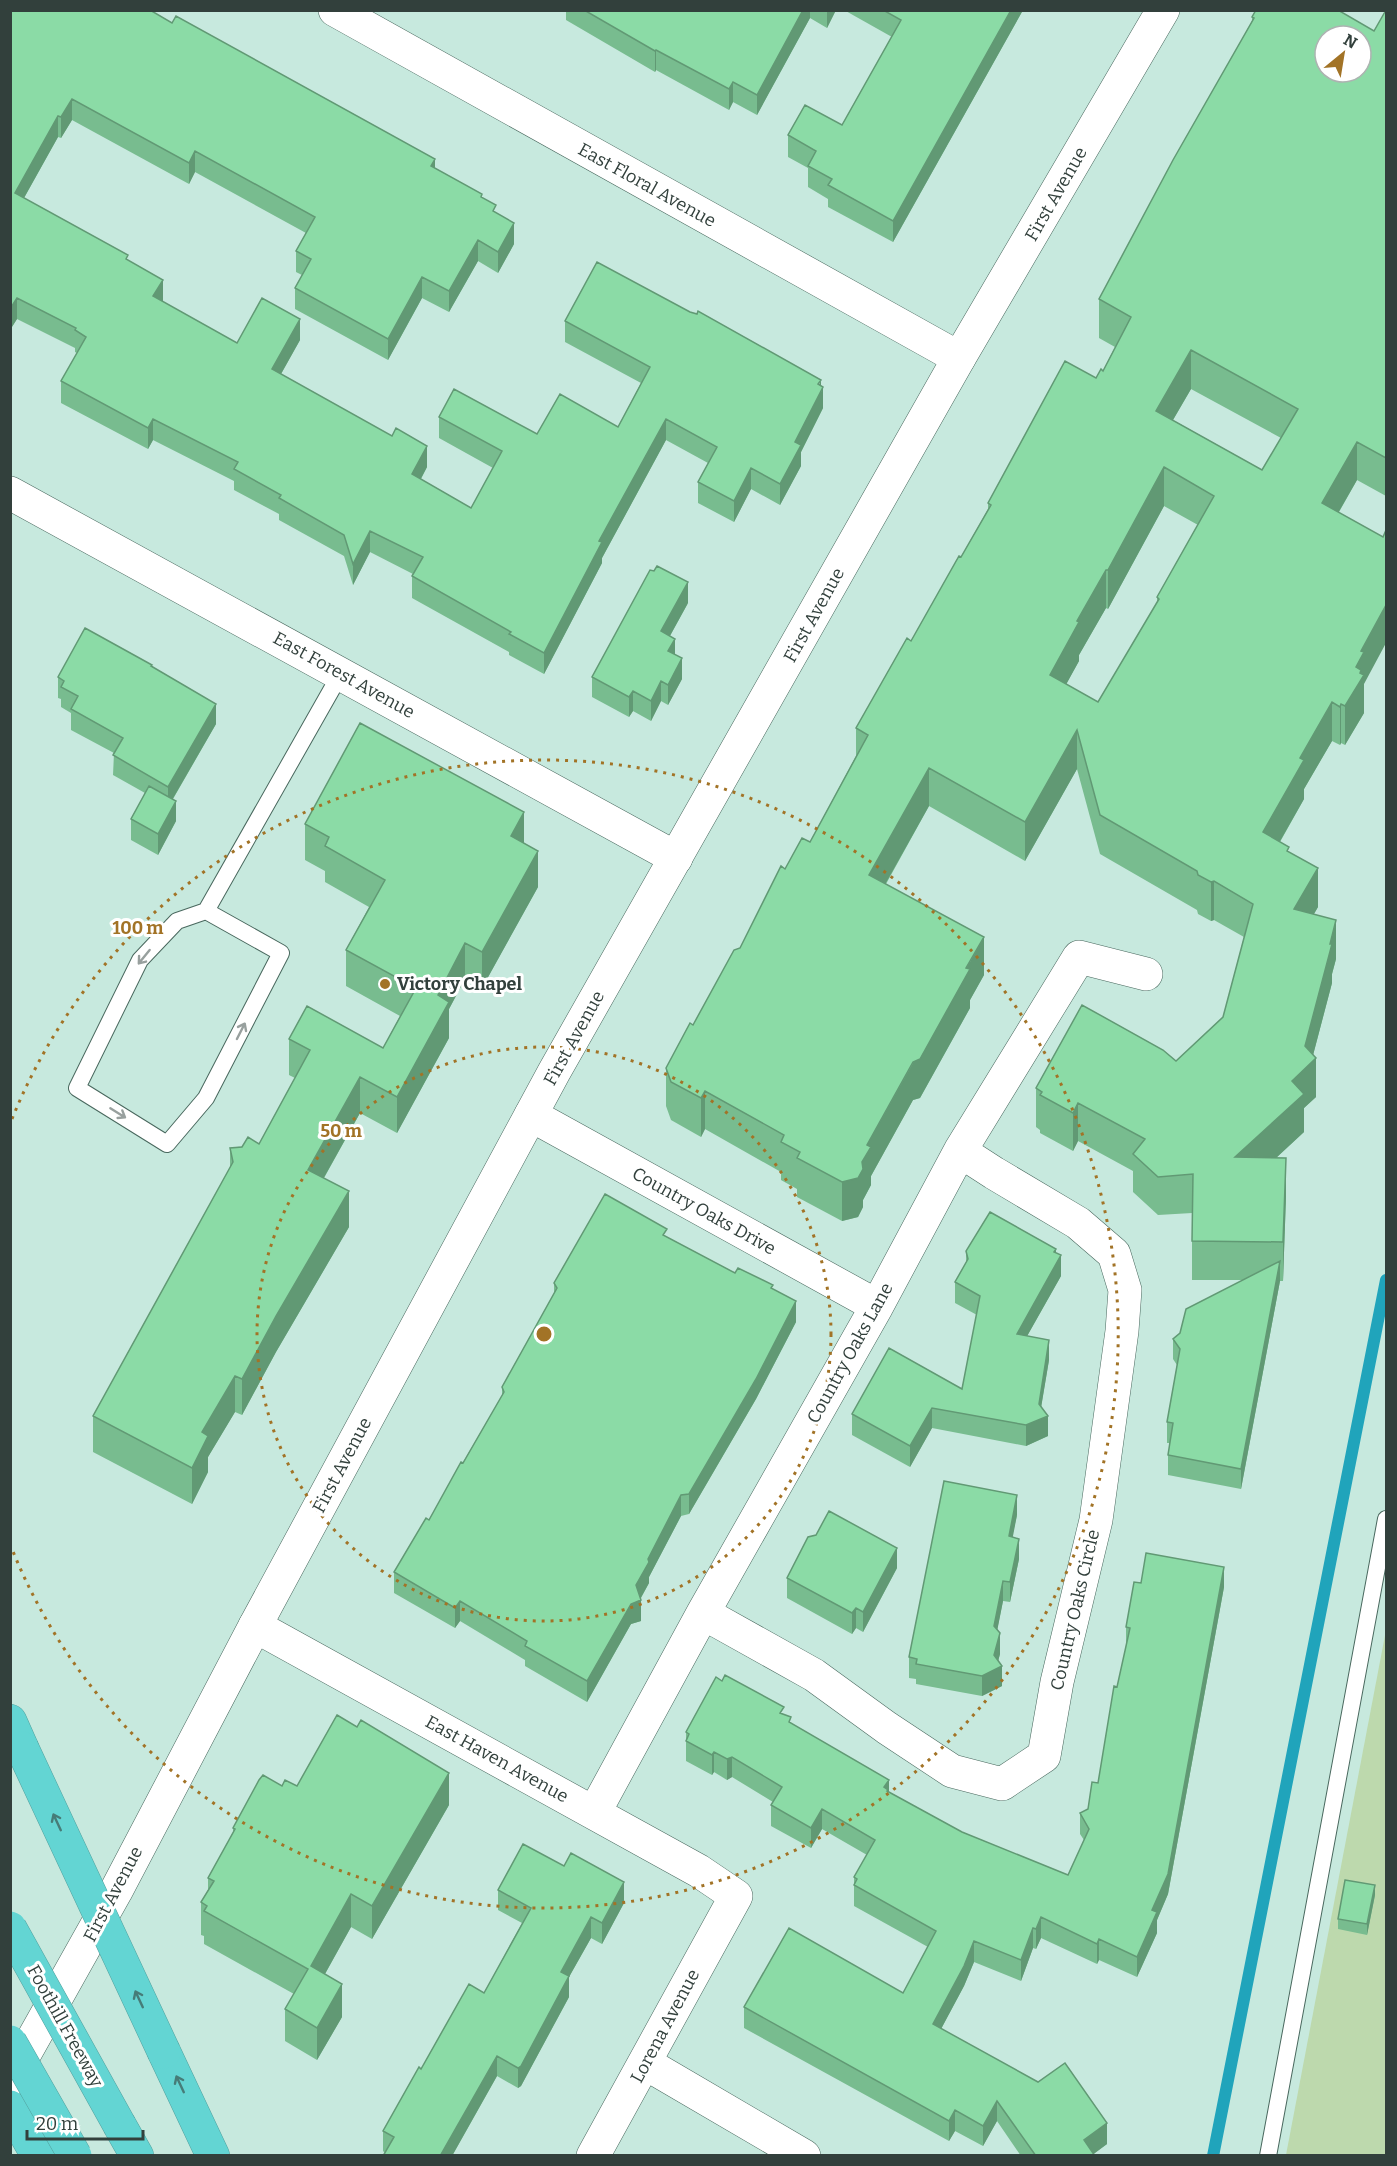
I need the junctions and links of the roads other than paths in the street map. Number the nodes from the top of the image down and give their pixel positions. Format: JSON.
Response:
{"nodes":[{"id":1,"x":335,"y":10,"type":"edge"},
{"id":2,"x":1163,"y":10,"type":"edge"},
{"id":3,"x":959,"y":358,"type":"junction"},
{"id":4,"x":10,"y":493,"type":"edge"},
{"id":5,"x":341,"y":673,"type":"junction"},
{"id":6,"x":676,"y":858,"type":"junction"},
{"id":7,"x":206,"y":911,"type":"junction"},
{"id":8,"x":1146,"y":974,"type":"dead end"},
{"id":9,"x":531,"y":1115,"type":"junction"},
{"id":10,"x":960,"y":1151,"type":"junction"},
{"id":11,"x":877,"y":1306,"type":"junction"},
{"id":12,"x":1386,"y":1519,"type":"edge"},
{"id":13,"x":703,"y":1613,"type":"junction"},
{"id":14,"x":255,"y":1626,"type":"junction"},
{"id":15,"x":16,"y":1734,"type":"edge"},
{"id":16,"x":594,"y":1813,"type":"junction"},
{"id":17,"x":736,"y":1896,"type":"joint"},
{"id":18,"x":10,"y":1928,"type":"edge"},
{"id":19,"x":10,"y":2042,"type":"edge"},
{"id":20,"x":645,"y":2063,"type":"junction"},
{"id":21,"x":10,"y":2080,"type":"edge"},
{"id":22,"x":10,"y":2107,"type":"edge"},
{"id":23,"x":38,"y":2156,"type":"edge"},
{"id":24,"x":75,"y":2156,"type":"edge"},
{"id":25,"x":138,"y":2156,"type":"edge"},
{"id":26,"x":213,"y":2156,"type":"edge"},
{"id":27,"x":593,"y":2156,"type":"edge"},
{"id":28,"x":804,"y":2156,"type":"edge"},
{"id":29,"x":1268,"y":2156,"type":"edge"}],
"edges":[{"from":1,"to":3,"type":"street","name":"East Floral Avenue"},
{"from":2,"to":3,"type":"street","name":"First Avenue"},
{"from":3,"to":6,"type":"street","name":"First Avenue"},
{"from":4,"to":5,"type":"street","name":"East Forest Avenue"},
{"from":5,"to":6,"type":"street","name":"East Forest Avenue"},
{"from":5,"to":7,"type":"lane"},
{"from":6,"to":9,"type":"street","name":"First Avenue"},
{"from":7,"to":7,"type":"lane","one_way":true},
{"from":8,"to":10,"type":"street","name":"Country Oaks Lane"},
{"from":9,"to":11,"type":"street","name":"Country Oaks Drive"},
{"from":9,"to":14,"type":"street","name":"First Avenue"},
{"from":10,"to":11,"type":"street","name":"Country Oaks Lane"},
{"from":10,"to":13,"type":"street","name":"Country Oaks Circle"},
{"from":11,"to":13,"type":"street","name":"Country Oaks Lane"},
{"from":12,"to":29,"type":"lane"},
{"from":13,"to":16,"type":"street","name":"Country Oaks Lane"},
{"from":14,"to":16,"type":"street","name":"East Haven Avenue"},
{"from":14,"to":21,"type":"street","name":"First Avenue"},
{"from":26,"to":15,"type":"highway","one_way":true,"bridge":true},
{"from":16,"to":17,"type":"street","name":"East Haven Avenue"},
{"from":17,"to":20,"type":"street","name":"Lorena Avenue"},
{"from":18,"to":25,"type":"highway","name":"Foothill Freeway","bridge":true},
{"from":19,"to":24,"type":"highway","bridge":true},
{"from":20,"to":27,"type":"street","name":"Lorena Avenue"},
{"from":20,"to":28,"type":"street"},
{"from":22,"to":23,"type":"highway"}]}
